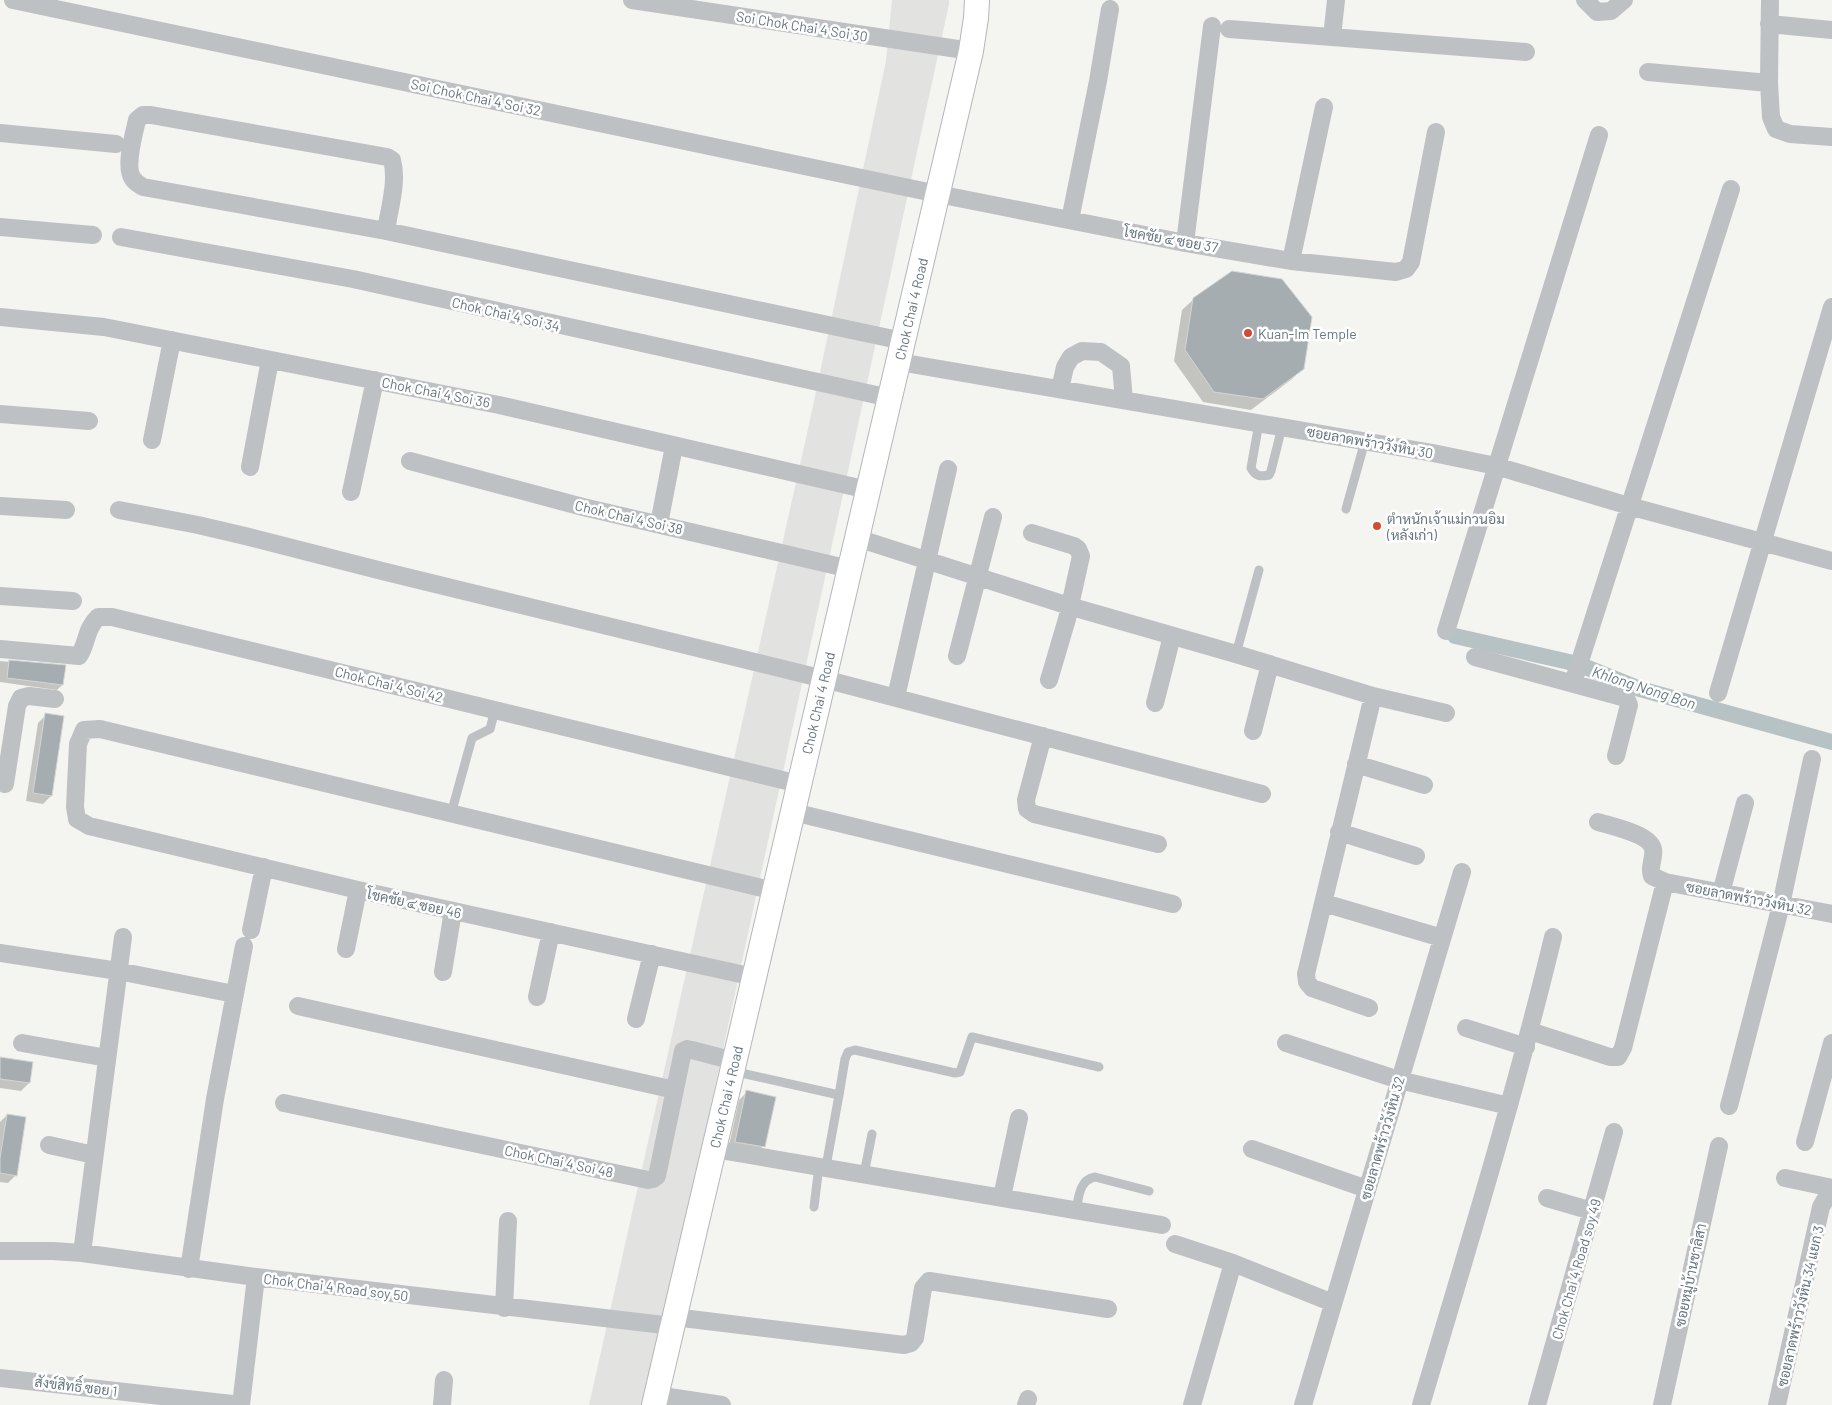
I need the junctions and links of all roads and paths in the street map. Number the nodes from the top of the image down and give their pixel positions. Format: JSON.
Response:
{"nodes":[{"id":1,"x":13,"y":0,"type":"edge"},
{"id":2,"x":632,"y":0,"type":"edge"},
{"id":3,"x":977,"y":0,"type":"edge"},
{"id":4,"x":1336,"y":0,"type":"edge"},
{"id":5,"x":1585,"y":0,"type":"edge"},
{"id":6,"x":1624,"y":0,"type":"edge"},
{"id":7,"x":1770,"y":0,"type":"edge"},
{"id":8,"x":1110,"y":9,"type":"dead end"},
{"id":9,"x":1770,"y":24,"type":"junction"},
{"id":10,"x":1832,"y":30,"type":"edge"},
{"id":11,"x":1332,"y":37,"type":"junction"},
{"id":12,"x":972,"y":51,"type":"junction"},
{"id":13,"x":1526,"y":52,"type":"dead end"},
{"id":14,"x":1648,"y":72,"type":"dead end"},
{"id":15,"x":1769,"y":84,"type":"junction"},
{"id":16,"x":1324,"y":107,"type":"dead end"},
{"id":17,"x":1436,"y":132,"type":"dead end"},
{"id":18,"x":0,"y":133,"type":"edge"},
{"id":19,"x":1598,"y":135,"type":"dead end"},
{"id":20,"x":1832,"y":137,"type":"edge"},
{"id":21,"x":116,"y":144,"type":"dead end"},
{"id":22,"x":1731,"y":189,"type":"dead end"},
{"id":23,"x":938,"y":194,"type":"junction"},
{"id":24,"x":1070,"y":220,"type":"junction"},
{"id":25,"x":0,"y":227,"type":"edge"},
{"id":26,"x":386,"y":231,"type":"junction"},
{"id":27,"x":93,"y":235,"type":"dead end"},
{"id":28,"x":121,"y":237,"type":"dead end"},
{"id":29,"x":1185,"y":242,"type":"junction"},
{"id":30,"x":1291,"y":261,"type":"junction"},
{"id":31,"x":1832,"y":307,"type":"edge"},
{"id":32,"x":0,"y":317,"type":"edge"},
{"id":33,"x":172,"y":340,"type":"junction"},
{"id":34,"x":901,"y":352,"type":"junction"},
{"id":35,"x":270,"y":360,"type":"junction"},
{"id":36,"x":375,"y":380,"type":"junction"},
{"id":37,"x":1060,"y":389,"type":"junction"},
{"id":38,"x":890,"y":398,"type":"junction"},
{"id":39,"x":1124,"y":400,"type":"junction"},
{"id":40,"x":0,"y":414,"type":"edge"},
{"id":41,"x":89,"y":421,"type":"dead end"},
{"id":42,"x":1259,"y":423,"type":"junction"},
{"id":43,"x":1282,"y":427,"type":"junction"},
{"id":44,"x":152,"y":440,"type":"dead end"},
{"id":45,"x":1366,"y":441,"type":"junction"},
{"id":46,"x":674,"y":446,"type":"junction"},
{"id":47,"x":410,"y":461,"type":"dead end"},
{"id":48,"x":250,"y":466,"type":"dead end"},
{"id":49,"x":1496,"y":466,"type":"junction"},
{"id":50,"x":948,"y":469,"type":"dead end"},
{"id":51,"x":868,"y":490,"type":"junction"},
{"id":52,"x":351,"y":492,"type":"dead end"},
{"id":53,"x":0,"y":506,"type":"edge"},
{"id":54,"x":1629,"y":506,"type":"junction"},
{"id":55,"x":1346,"y":509,"type":"dead end"},
{"id":56,"x":66,"y":510,"type":"dead end"},
{"id":57,"x":119,"y":510,"type":"dead end"},
{"id":58,"x":993,"y":517,"type":"dead end"},
{"id":59,"x":659,"y":524,"type":"junction"},
{"id":60,"x":1032,"y":533,"type":"dead end"},
{"id":61,"x":857,"y":538,"type":"junction"},
{"id":62,"x":1762,"y":544,"type":"junction"},
{"id":63,"x":928,"y":561,"type":"junction"},
{"id":64,"x":1832,"y":561,"type":"edge"},
{"id":65,"x":850,"y":569,"type":"junction"},
{"id":66,"x":1259,"y":570,"type":"dead end"},
{"id":67,"x":977,"y":576,"type":"junction"},
{"id":68,"x":0,"y":596,"type":"edge"},
{"id":69,"x":73,"y":601,"type":"dead end"},
{"id":70,"x":1069,"y":606,"type":"junction"},
{"id":71,"x":1446,"y":631,"type":"dead end"},
{"id":72,"x":1172,"y":636,"type":"junction"},
{"id":73,"x":0,"y":649,"type":"edge"},
{"id":74,"x":1236,"y":654,"type":"junction"},
{"id":75,"x":957,"y":656,"type":"dead end"},
{"id":76,"x":1475,"y":657,"type":"dead end"},
{"id":77,"x":1270,"y":664,"type":"junction"},
{"id":78,"x":1577,"y":670,"type":"junction"},
{"id":79,"x":824,"y":679,"type":"junction"},
{"id":80,"x":1049,"y":680,"type":"dead end"},
{"id":81,"x":1718,"y":693,"type":"dead end"},
{"id":82,"x":1373,"y":696,"type":"junction"},
{"id":83,"x":896,"y":697,"type":"junction"},
{"id":84,"x":55,"y":699,"type":"dead end"},
{"id":85,"x":1155,"y":703,"type":"dead end"},
{"id":86,"x":495,"y":710,"type":"junction"},
{"id":87,"x":1446,"y":713,"type":"dead end"},
{"id":88,"x":1253,"y":731,"type":"dead end"},
{"id":89,"x":6,"y":736,"type":"edge"},
{"id":90,"x":1043,"y":736,"type":"junction"},
{"id":91,"x":1616,"y":756,"type":"dead end"},
{"id":92,"x":1812,"y":758,"type":"dead end"},
{"id":93,"x":1356,"y":764,"type":"junction"},
{"id":94,"x":5,"y":784,"type":"dead end"},
{"id":95,"x":800,"y":784,"type":"junction"},
{"id":96,"x":1424,"y":785,"type":"dead end"},
{"id":97,"x":1262,"y":794,"type":"dead end"},
{"id":98,"x":1745,"y":803,"type":"dead end"},
{"id":99,"x":793,"y":812,"type":"junction"},
{"id":100,"x":451,"y":814,"type":"junction"},
{"id":101,"x":1598,"y":822,"type":"dead end"},
{"id":102,"x":1339,"y":832,"type":"junction"},
{"id":103,"x":1158,"y":844,"type":"dead end"},
{"id":104,"x":1416,"y":856,"type":"dead end"},
{"id":105,"x":264,"y":867,"type":"junction"},
{"id":106,"x":1462,"y":872,"type":"dead end"},
{"id":107,"x":1665,"y":882,"type":"junction"},
{"id":108,"x":358,"y":890,"type":"junction"},
{"id":109,"x":774,"y":891,"type":"junction"},
{"id":110,"x":1721,"y":894,"type":"junction"},
{"id":111,"x":1324,"y":903,"type":"junction"},
{"id":112,"x":1173,"y":904,"type":"dead end"},
{"id":113,"x":1781,"y":905,"type":"junction"},
{"id":114,"x":453,"y":911,"type":"junction"},
{"id":115,"x":1832,"y":914,"type":"edge"},
{"id":116,"x":552,"y":932,"type":"junction"},
{"id":117,"x":123,"y":937,"type":"dead end"},
{"id":118,"x":1553,"y":937,"type":"dead end"},
{"id":119,"x":1442,"y":938,"type":"junction"},
{"id":120,"x":346,"y":949,"type":"dead end"},
{"id":121,"x":0,"y":953,"type":"edge"},
{"id":122,"x":652,"y":954,"type":"junction"},
{"id":123,"x":118,"y":971,"type":"junction"},
{"id":124,"x":443,"y":972,"type":"dead end"},
{"id":125,"x":754,"y":977,"type":"junction"},
{"id":126,"x":234,"y":994,"type":"junction"},
{"id":127,"x":537,"y":997,"type":"dead end"},
{"id":128,"x":298,"y":1006,"type":"dead end"},
{"id":129,"x":1368,"y":1008,"type":"dead end"},
{"id":130,"x":636,"y":1019,"type":"dead end"},
{"id":131,"x":1466,"y":1028,"type":"dead end"},
{"id":132,"x":1528,"y":1039,"type":"junction"},
{"id":133,"x":1286,"y":1042,"type":"dead end"},
{"id":134,"x":1832,"y":1043,"type":"edge"},
{"id":135,"x":22,"y":1044,"type":"dead end"},
{"id":136,"x":107,"y":1058,"type":"junction"},
{"id":137,"x":733,"y":1066,"type":"junction"},
{"id":138,"x":1099,"y":1068,"type":"dead end"},
{"id":139,"x":1399,"y":1080,"type":"junction"},
{"id":140,"x":675,"y":1090,"type":"junction"},
{"id":141,"x":839,"y":1095,"type":"junction"},
{"id":142,"x":284,"y":1103,"type":"dead end"},
{"id":143,"x":1509,"y":1106,"type":"junction"},
{"id":144,"x":1729,"y":1106,"type":"dead end"},
{"id":145,"x":1018,"y":1118,"type":"dead end"},
{"id":146,"x":1614,"y":1132,"type":"dead end"},
{"id":147,"x":872,"y":1134,"type":"dead end"},
{"id":148,"x":1805,"y":1142,"type":"dead end"},
{"id":149,"x":48,"y":1145,"type":"dead end"},
{"id":150,"x":1718,"y":1146,"type":"dead end"},
{"id":151,"x":714,"y":1149,"type":"junction"},
{"id":152,"x":1252,"y":1149,"type":"dead end"},
{"id":153,"x":94,"y":1155,"type":"junction"},
{"id":154,"x":823,"y":1164,"type":"junction"},
{"id":155,"x":864,"y":1174,"type":"junction"},
{"id":156,"x":1785,"y":1178,"type":"dead end"},
{"id":157,"x":1832,"y":1188,"type":"edge"},
{"id":158,"x":1367,"y":1189,"type":"junction"},
{"id":159,"x":1149,"y":1191,"type":"dead end"},
{"id":160,"x":1002,"y":1197,"type":"junction"},
{"id":161,"x":1547,"y":1198,"type":"dead end"},
{"id":162,"x":1827,"y":1201,"type":"edge"},
{"id":163,"x":814,"y":1207,"type":"dead end"},
{"id":164,"x":1076,"y":1210,"type":"junction"},
{"id":165,"x":1592,"y":1211,"type":"junction"},
{"id":166,"x":508,"y":1221,"type":"dead end"},
{"id":167,"x":1162,"y":1225,"type":"dead end"},
{"id":168,"x":1175,"y":1244,"type":"dead end"},
{"id":169,"x":0,"y":1251,"type":"edge"},
{"id":170,"x":82,"y":1253,"type":"junction"},
{"id":171,"x":1233,"y":1263,"type":"junction"},
{"id":172,"x":189,"y":1269,"type":"junction"},
{"id":173,"x":256,"y":1277,"type":"junction"},
{"id":174,"x":1333,"y":1303,"type":"junction"},
{"id":175,"x":504,"y":1308,"type":"junction"},
{"id":176,"x":1108,"y":1309,"type":"dead end"},
{"id":177,"x":673,"y":1322,"type":"junction"},
{"id":178,"x":0,"y":1378,"type":"edge"},
{"id":179,"x":444,"y":1380,"type":"dead end"},
{"id":180,"x":655,"y":1400,"type":"edge"},
{"id":181,"x":241,"y":1405,"type":"edge"},
{"id":182,"x":442,"y":1405,"type":"edge"},
{"id":183,"x":722,"y":1405,"type":"edge"},
{"id":184,"x":1192,"y":1405,"type":"edge"},
{"id":185,"x":1303,"y":1405,"type":"edge"},
{"id":186,"x":1420,"y":1405,"type":"edge"},
{"id":187,"x":1537,"y":1405,"type":"edge"},
{"id":188,"x":1662,"y":1405,"type":"edge"},
{"id":189,"x":1777,"y":1405,"type":"edge"}],
"edges":[{"from":1,"to":23,"type":"street","name":"Soi Chok Chai 4 Soi 32"},
{"from":2,"to":12,"type":"street","name":"Soi Chok Chai 4 Soi 30"},
{"from":3,"to":12,"type":"street","name":"Chok Chai 4 Road"},
{"from":4,"to":11,"type":"street"},
{"from":5,"to":6,"type":"street"},
{"from":7,"to":9,"type":"street"},
{"from":8,"to":24,"type":"street"},
{"from":9,"to":10,"type":"street"},
{"from":9,"to":15,"type":"street"},
{"from":11,"to":13,"type":"street"},
{"from":11,"to":29,"type":"street"},
{"from":12,"to":23,"type":"street","name":"Chok Chai 4 Road"},
{"from":14,"to":15,"type":"street"},
{"from":15,"to":20,"type":"street"},
{"from":16,"to":30,"type":"street"},
{"from":17,"to":30,"type":"street","name":"โชคชัย ๔ ซอย 37"},
{"from":18,"to":21,"type":"street"},
{"from":19,"to":49,"type":"street"},
{"from":22,"to":54,"type":"street"},
{"from":23,"to":24,"type":"street","name":"โชคชัย ๔ ซอย 37"},
{"from":23,"to":34,"type":"street","name":"Chok Chai 4 Road"},
{"from":24,"to":29,"type":"street","name":"โชคชัย ๔ ซอย 37"},
{"from":25,"to":27,"type":"street"},
{"from":26,"to":26,"type":"street","name":"ซอยลาดพร้าววังหิน 30"},
{"from":26,"to":34,"type":"street","name":"ซอยลาดพร้าววังหิน 30"},
{"from":28,"to":38,"type":"street","name":"Chok Chai 4 Soi 34"},
{"from":29,"to":30,"type":"street","name":"โชคชัย ๔ ซอย 37"},
{"from":31,"to":62,"type":"street"},
{"from":32,"to":33,"type":"street","name":"Chok Chai 4 Soi 36"},
{"from":33,"to":35,"type":"street","name":"Chok Chai 4 Soi 36"},
{"from":33,"to":44,"type":"street"},
{"from":34,"to":37,"type":"street","name":"ซอยลาดพร้าววังหิน 30"},
{"from":34,"to":38,"type":"street","name":"Chok Chai 4 Road"},
{"from":35,"to":36,"type":"street","name":"Chok Chai 4 Soi 36"},
{"from":35,"to":48,"type":"street"},
{"from":36,"to":46,"type":"street","name":"Chok Chai 4 Soi 36"},
{"from":36,"to":52,"type":"street"},
{"from":37,"to":39,"type":"street","name":"ซอยลาดพร้าววังหิน 30"},
{"from":37,"to":39,"type":"street"},
{"from":38,"to":51,"type":"street","name":"Chok Chai 4 Road"},
{"from":39,"to":42,"type":"street","name":"ซอยลาดพร้าววังหิน 30"},
{"from":40,"to":41,"type":"street"},
{"from":42,"to":43,"type":"street","name":"ซอยลาดพร้าววังหิน 30"},
{"from":42,"to":43,"type":"lane"},
{"from":43,"to":45,"type":"street","name":"ซอยลาดพร้าววังหิน 30"},
{"from":45,"to":49,"type":"street","name":"ซอยลาดพร้าววังหิน 30"},
{"from":45,"to":55,"type":"lane"},
{"from":46,"to":51,"type":"street","name":"Chok Chai 4 Soi 36"},
{"from":46,"to":59,"type":"street"},
{"from":47,"to":59,"type":"street","name":"Chok Chai 4 Soi 38"},
{"from":49,"to":54,"type":"street","name":"ซอยลาดพร้าววังหิน 30"},
{"from":49,"to":71,"type":"street"},
{"from":50,"to":63,"type":"street"},
{"from":51,"to":61,"type":"street","name":"Chok Chai 4 Road"},
{"from":53,"to":56,"type":"street"},
{"from":54,"to":62,"type":"street","name":"ซอยลาดพร้าววังหิน 30"},
{"from":54,"to":78,"type":"street"},
{"from":57,"to":79,"type":"street"},
{"from":58,"to":67,"type":"street"},
{"from":59,"to":65,"type":"street","name":"Chok Chai 4 Soi 38"},
{"from":60,"to":70,"type":"street"},
{"from":61,"to":63,"type":"street"},
{"from":61,"to":65,"type":"street","name":"Chok Chai 4 Road"},
{"from":62,"to":64,"type":"street","name":"ซอยลาดพร้าววังหิน 30"},
{"from":62,"to":81,"type":"street"},
{"from":63,"to":67,"type":"street"},
{"from":63,"to":83,"type":"street"},
{"from":65,"to":79,"type":"street","name":"Chok Chai 4 Road"},
{"from":66,"to":74,"type":"lane"},
{"from":67,"to":70,"type":"street"},
{"from":67,"to":75,"type":"street"},
{"from":68,"to":69,"type":"street"},
{"from":70,"to":72,"type":"street"},
{"from":70,"to":80,"type":"street"},
{"from":72,"to":74,"type":"street"},
{"from":72,"to":85,"type":"street"},
{"from":73,"to":86,"type":"street","name":"Chok Chai 4 Soi 42"},
{"from":74,"to":77,"type":"street"},
{"from":76,"to":78,"type":"street"},
{"from":77,"to":82,"type":"street"},
{"from":77,"to":88,"type":"street"},
{"from":78,"to":91,"type":"street"},
{"from":79,"to":83,"type":"street"},
{"from":79,"to":95,"type":"street","name":"Chok Chai 4 Road"},
{"from":82,"to":87,"type":"street"},
{"from":82,"to":93,"type":"street"},
{"from":83,"to":90,"type":"street"},
{"from":84,"to":89,"type":"street"},
{"from":86,"to":95,"type":"street","name":"Chok Chai 4 Soi 42"},
{"from":86,"to":100,"type":"lane"},
{"from":89,"to":94,"type":"street"},
{"from":90,"to":97,"type":"street"},
{"from":90,"to":103,"type":"street"},
{"from":92,"to":113,"type":"street"},
{"from":93,"to":96,"type":"street"},
{"from":93,"to":102,"type":"street"},
{"from":95,"to":99,"type":"street","name":"Chok Chai 4 Road"},
{"from":98,"to":110,"type":"street"},
{"from":99,"to":109,"type":"street","name":"Chok Chai 4 Road"},
{"from":99,"to":112,"type":"street"},
{"from":100,"to":105,"type":"street","name":"โชคชัย ๔ ซอย 46"},
{"from":100,"to":109,"type":"street"},
{"from":101,"to":107,"type":"street"},
{"from":102,"to":104,"type":"street"},
{"from":102,"to":111,"type":"street"},
{"from":105,"to":108,"type":"street","name":"โชคชัย ๔ ซอย 46"},
{"from":105,"to":126,"type":"street"},
{"from":106,"to":119,"type":"street","name":"ซอยลาดพร้าววังหิน 32"},
{"from":107,"to":110,"type":"street","name":"ซอยลาดพร้าววังหิน 32"},
{"from":107,"to":132,"type":"street"},
{"from":108,"to":114,"type":"street","name":"โชคชัย ๔ ซอย 46"},
{"from":108,"to":120,"type":"street"},
{"from":109,"to":125,"type":"street","name":"Chok Chai 4 Road"},
{"from":110,"to":113,"type":"street","name":"ซอยลาดพร้าววังหิน 32"},
{"from":111,"to":119,"type":"street"},
{"from":111,"to":129,"type":"street"},
{"from":113,"to":115,"type":"street","name":"ซอยลาดพร้าววังหิน 32"},
{"from":113,"to":144,"type":"street"},
{"from":114,"to":116,"type":"street","name":"โชคชัย ๔ ซอย 46"},
{"from":114,"to":124,"type":"street"},
{"from":116,"to":122,"type":"street","name":"โชคชัย ๔ ซอย 46"},
{"from":116,"to":127,"type":"street"},
{"from":117,"to":123,"type":"street"},
{"from":118,"to":132,"type":"street"},
{"from":119,"to":139,"type":"street","name":"ซอยลาดพร้าววังหิน 32"},
{"from":121,"to":123,"type":"street"},
{"from":122,"to":125,"type":"street","name":"โชคชัย ๔ ซอย 46"},
{"from":122,"to":130,"type":"street"},
{"from":123,"to":126,"type":"street"},
{"from":123,"to":136,"type":"street"},
{"from":125,"to":137,"type":"street","name":"Chok Chai 4 Road"},
{"from":126,"to":172,"type":"street"},
{"from":128,"to":140,"type":"street"},
{"from":131,"to":132,"type":"street"},
{"from":132,"to":143,"type":"street"},
{"from":133,"to":139,"type":"street"},
{"from":134,"to":148,"type":"street"},
{"from":135,"to":136,"type":"street"},
{"from":136,"to":153,"type":"street"},
{"from":137,"to":140,"type":"street","name":"Chok Chai 4 Soi 48"},
{"from":137,"to":141,"type":"lane"},
{"from":137,"to":151,"type":"street","name":"Chok Chai 4 Road"},
{"from":138,"to":141,"type":"lane"},
{"from":139,"to":143,"type":"street"},
{"from":139,"to":158,"type":"street","name":"ซอยลาดพร้าววังหิน 32"},
{"from":140,"to":142,"type":"street","name":"Chok Chai 4 Soi 48"},
{"from":141,"to":154,"type":"lane"},
{"from":143,"to":186,"type":"street"},
{"from":145,"to":160,"type":"street"},
{"from":146,"to":165,"type":"street","name":"Chok Chai 4 Road soy 49"},
{"from":147,"to":155,"type":"lane"},
{"from":149,"to":153,"type":"street"},
{"from":150,"to":188,"type":"street","name":"ซอยหมู่บ้านชาลิสา"},
{"from":151,"to":154,"type":"street"},
{"from":151,"to":177,"type":"street","name":"Chok Chai 4 Road"},
{"from":152,"to":158,"type":"street"},
{"from":153,"to":170,"type":"street"},
{"from":154,"to":155,"type":"street"},
{"from":154,"to":163,"type":"lane"},
{"from":155,"to":160,"type":"street"},
{"from":156,"to":157,"type":"street"},
{"from":158,"to":174,"type":"street","name":"ซอยลาดพร้าววังหิน 32"},
{"from":159,"to":164,"type":"lane"},
{"from":160,"to":164,"type":"street"},
{"from":161,"to":165,"type":"street"},
{"from":162,"to":189,"type":"street","name":"ซอยลาดพร้าววังหิน 34 แยก 3"},
{"from":164,"to":167,"type":"street"},
{"from":165,"to":187,"type":"street","name":"Chok Chai 4 Road soy 49"},
{"from":166,"to":175,"type":"street"},
{"from":168,"to":171,"type":"street"},
{"from":169,"to":170,"type":"street","name":"Chok Chai 4 Road soy 50"},
{"from":170,"to":172,"type":"street","name":"Chok Chai 4 Road soy 50"},
{"from":171,"to":174,"type":"street"},
{"from":171,"to":184,"type":"street"},
{"from":172,"to":173,"type":"street","name":"Chok Chai 4 Road soy 50"},
{"from":173,"to":175,"type":"street","name":"Chok Chai 4 Road soy 50"},
{"from":173,"to":181,"type":"street"},
{"from":174,"to":185,"type":"street","name":"ซอยลาดพร้าววังหิน 32"},
{"from":175,"to":177,"type":"street","name":"Chok Chai 4 Road soy 50"},
{"from":176,"to":177,"type":"street","name":"Chok Chai 4 Road soy 50"},
{"from":177,"to":180,"type":"street","name":"Chok Chai 4 Road"},
{"from":178,"to":181,"type":"street","name":"สังข์สิทธิ์ ซอย 1"},
{"from":179,"to":182,"type":"street"},
{"from":180,"to":183,"type":"street"}]}
